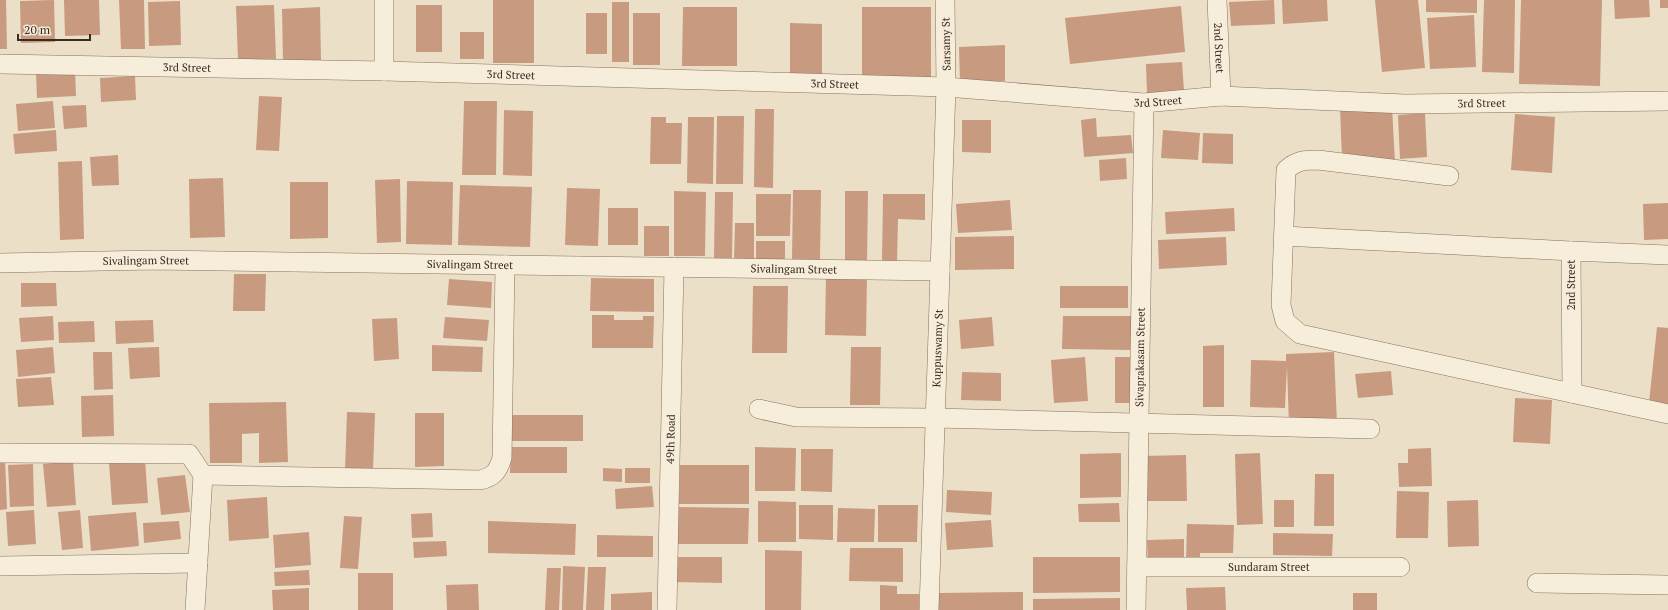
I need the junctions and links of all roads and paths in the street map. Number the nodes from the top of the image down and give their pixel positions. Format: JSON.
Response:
{"nodes":[{"id":1,"x":384,"y":0,"type":"edge"},
{"id":2,"x":945,"y":0,"type":"edge"},
{"id":3,"x":1217,"y":0,"type":"edge"},
{"id":4,"x":0,"y":64,"type":"edge"},
{"id":5,"x":384,"y":71,"type":"junction"},
{"id":6,"x":946,"y":87,"type":"junction"},
{"id":7,"x":1221,"y":96,"type":"junction"},
{"id":8,"x":1668,"y":101,"type":"edge"},
{"id":9,"x":1144,"y":104,"type":"junction"},
{"id":10,"x":1449,"y":176,"type":"dead end"},
{"id":11,"x":1284,"y":236,"type":"junction"},
{"id":12,"x":1571,"y":251,"type":"junction"},
{"id":13,"x":1668,"y":255,"type":"edge"},
{"id":14,"x":0,"y":263,"type":"edge"},
{"id":15,"x":505,"y":265,"type":"junction"},
{"id":16,"x":674,"y":267,"type":"junction"},
{"id":17,"x":940,"y":271,"type":"junction"},
{"id":18,"x":1572,"y":393,"type":"junction"},
{"id":19,"x":759,"y":409,"type":"dead end"},
{"id":20,"x":1668,"y":414,"type":"edge"},
{"id":21,"x":935,"y":418,"type":"junction"},
{"id":22,"x":1139,"y":422,"type":"junction"},
{"id":23,"x":1370,"y":429,"type":"dead end"},
{"id":24,"x":0,"y":453,"type":"edge"},
{"id":25,"x":203,"y":475,"type":"junction"},
{"id":26,"x":198,"y":564,"type":"junction"},
{"id":27,"x":0,"y":566,"type":"edge"},
{"id":28,"x":1137,"y":567,"type":"junction"},
{"id":29,"x":1400,"y":567,"type":"dead end"},
{"id":30,"x":1537,"y":583,"type":"dead end"},
{"id":31,"x":1668,"y":585,"type":"edge"},
{"id":32,"x":195,"y":610,"type":"edge"},
{"id":33,"x":667,"y":610,"type":"edge"},
{"id":34,"x":929,"y":610,"type":"edge"},
{"id":35,"x":1136,"y":610,"type":"edge"}],
"edges":[{"from":1,"to":5,"type":"street"},
{"from":2,"to":6,"type":"street","name":"Sarsamy St"},
{"from":3,"to":7,"type":"street","name":"2nd Street"},
{"from":4,"to":5,"type":"street","name":"3rd Street"},
{"from":5,"to":6,"type":"street","name":"3rd Street"},
{"from":6,"to":9,"type":"street","name":"3rd Street"},
{"from":6,"to":17,"type":"street","name":"Kuppuswamy St"},
{"from":7,"to":8,"type":"street","name":"3rd Street"},
{"from":7,"to":9,"type":"street","name":"3rd Street"},
{"from":9,"to":22,"type":"street","name":"Sivaprakasam Street"},
{"from":10,"to":11,"type":"street"},
{"from":11,"to":12,"type":"street"},
{"from":11,"to":18,"type":"street"},
{"from":12,"to":13,"type":"street","name":"2nd Street"},
{"from":12,"to":18,"type":"street","name":"2nd Street"},
{"from":14,"to":15,"type":"street","name":"Sivalingam Street"},
{"from":15,"to":16,"type":"street","name":"Sivalingam Street"},
{"from":15,"to":25,"type":"street"},
{"from":16,"to":17,"type":"street","name":"Sivalingam Street"},
{"from":16,"to":33,"type":"street","name":"49th Road"},
{"from":17,"to":21,"type":"street","name":"Kuppuswamy St"},
{"from":18,"to":20,"type":"street"},
{"from":19,"to":21,"type":"street"},
{"from":21,"to":22,"type":"street"},
{"from":21,"to":34,"type":"street","name":"Kuppuswamy St"},
{"from":22,"to":23,"type":"street"},
{"from":22,"to":28,"type":"street","name":"Sivaprakasam Street"},
{"from":24,"to":25,"type":"street"},
{"from":25,"to":26,"type":"street"},
{"from":26,"to":27,"type":"street"},
{"from":26,"to":32,"type":"street"},
{"from":28,"to":29,"type":"street","name":"Sundaram Street"},
{"from":28,"to":35,"type":"street","name":"Sivaprakasam Street"},
{"from":30,"to":31,"type":"street"}]}
